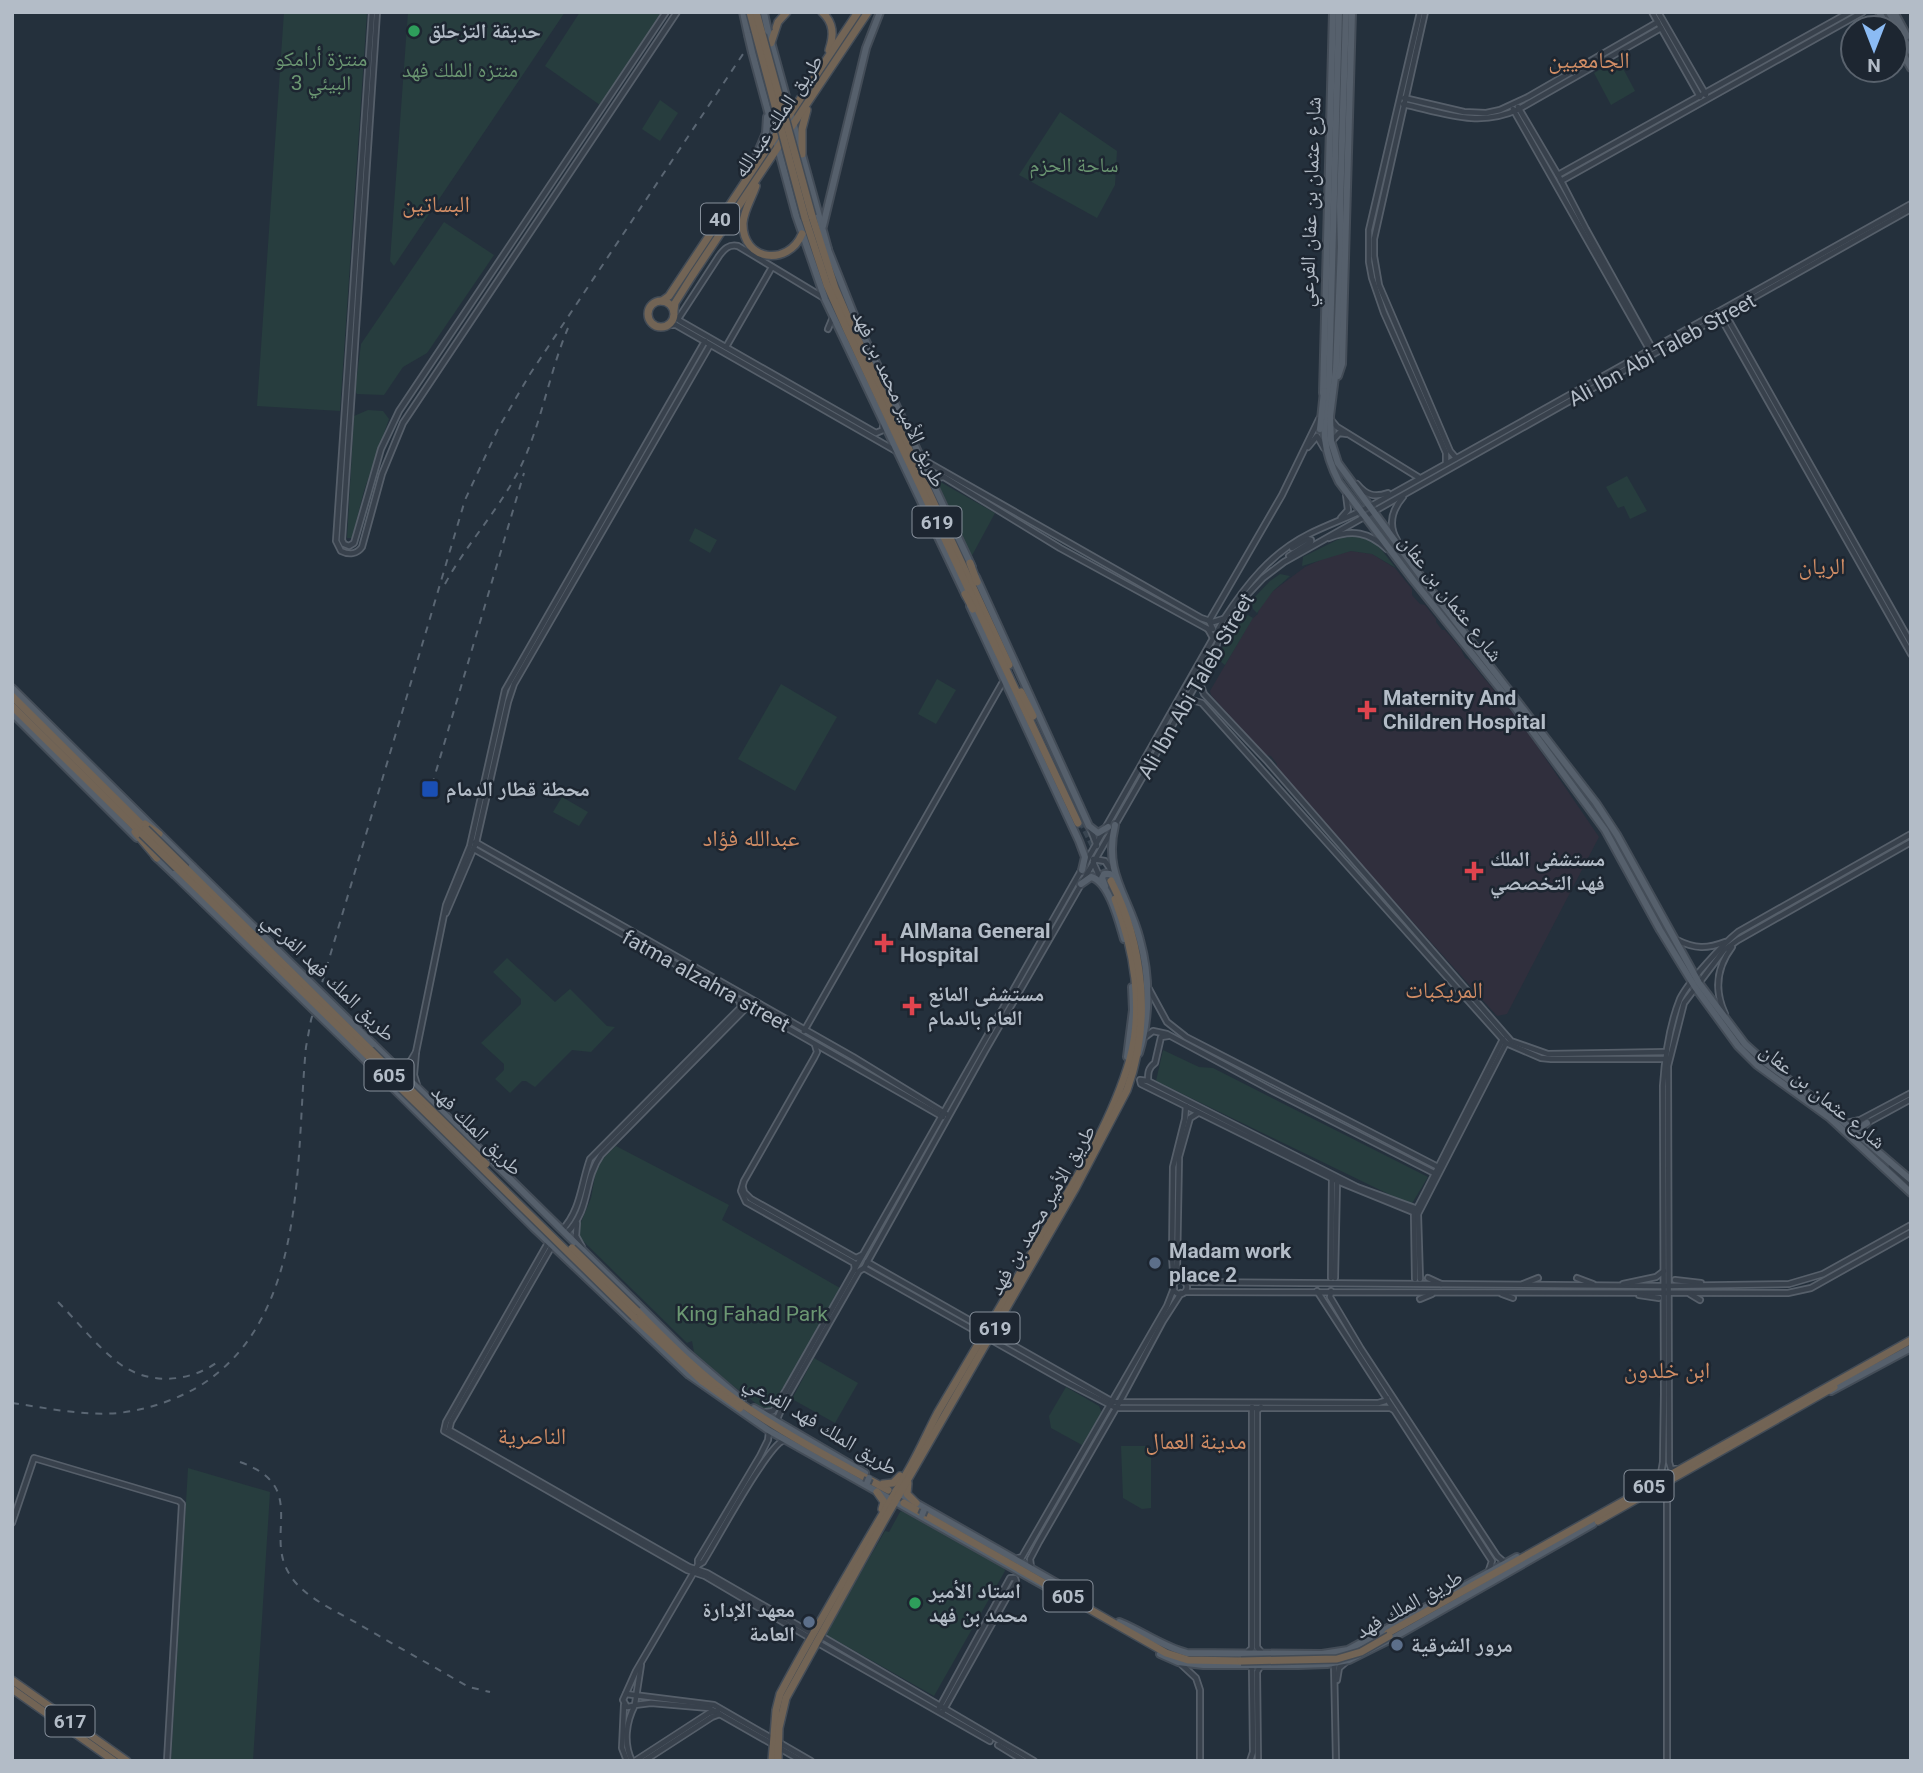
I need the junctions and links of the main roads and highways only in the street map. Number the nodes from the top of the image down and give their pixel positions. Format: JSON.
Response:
{"nodes":[{"id":1,"x":743,"y":12,"type":"edge"},
{"id":2,"x":750,"y":12,"type":"edge"},
{"id":3,"x":787,"y":12,"type":"edge"},
{"id":4,"x":822,"y":12,"type":"edge"},
{"id":5,"x":880,"y":12,"type":"edge"},
{"id":6,"x":1336,"y":12,"type":"edge"},
{"id":7,"x":1346,"y":12,"type":"edge"},
{"id":8,"x":1352,"y":12,"type":"edge"},
{"id":9,"x":761,"y":13,"type":"edge"},
{"id":10,"x":1889,"y":13,"type":"edge"},
{"id":11,"x":865,"y":14,"type":"edge"},
{"id":12,"x":1351,"y":30,"type":"junction"},
{"id":13,"x":771,"y":43,"type":"junction"},
{"id":14,"x":1911,"y":44,"type":"edge"},
{"id":15,"x":1911,"y":52,"type":"edge"},
{"id":16,"x":824,"y":63,"type":"junction"},
{"id":17,"x":766,"y":101,"type":"junction"},
{"id":18,"x":810,"y":101,"type":"junction"},
{"id":19,"x":1343,"y":102,"type":"junction"},
{"id":20,"x":791,"y":112,"type":"junction"},
{"id":21,"x":794,"y":124,"type":"junction"},
{"id":22,"x":776,"y":136,"type":"junction"},
{"id":23,"x":1329,"y":145,"type":"junction"},
{"id":24,"x":779,"y":147,"type":"junction"},
{"id":25,"x":802,"y":154,"type":"junction"},
{"id":26,"x":760,"y":176,"type":"junction"},
{"id":27,"x":748,"y":177,"type":"junction"},
{"id":28,"x":1340,"y":208,"type":"junction"},
{"id":29,"x":808,"y":217,"type":"junction"},
{"id":30,"x":822,"y":231,"type":"junction"},
{"id":31,"x":802,"y":234,"type":"junction"},
{"id":32,"x":827,"y":247,"type":"junction"},
{"id":33,"x":1335,"y":290,"type":"junction"},
{"id":34,"x":662,"y":301,"type":"junction"},
{"id":35,"x":675,"y":315,"type":"junction"},
{"id":36,"x":848,"y":318,"type":"junction"},
{"id":37,"x":847,"y":330,"type":"junction"},
{"id":38,"x":1330,"y":352,"type":"junction"},
{"id":39,"x":852,"y":356,"type":"junction"},
{"id":40,"x":1334,"y":391,"type":"junction"},
{"id":41,"x":1323,"y":393,"type":"junction"},
{"id":42,"x":1326,"y":451,"type":"junction"},
{"id":43,"x":1367,"y":511,"type":"junction"},
{"id":44,"x":970,"y":563,"type":"junction"},
{"id":45,"x":965,"y":594,"type":"junction"},
{"id":46,"x":993,"y":636,"type":"junction"},
{"id":47,"x":12,"y":688,"type":"edge"},
{"id":48,"x":13,"y":700,"type":"edge"},
{"id":49,"x":12,"y":713,"type":"edge"},
{"id":50,"x":129,"y":812,"type":"junction"},
{"id":51,"x":1068,"y":816,"type":"junction"},
{"id":52,"x":1081,"y":819,"type":"junction"},
{"id":53,"x":130,"y":822,"type":"junction"},
{"id":54,"x":144,"y":832,"type":"junction"},
{"id":55,"x":159,"y":834,"type":"junction"},
{"id":56,"x":157,"y":858,"type":"junction"},
{"id":57,"x":1082,"y":870,"type":"road end"},
{"id":58,"x":1113,"y":880,"type":"junction"},
{"id":59,"x":1081,"y":884,"type":"road end"},
{"id":60,"x":1107,"y":892,"type":"junction"},
{"id":61,"x":1695,"y":983,"type":"junction"},
{"id":62,"x":1735,"y":1041,"type":"junction"},
{"id":63,"x":1762,"y":1060,"type":"junction"},
{"id":64,"x":1132,"y":1075,"type":"junction"},
{"id":65,"x":1124,"y":1078,"type":"junction"},
{"id":66,"x":1867,"y":1120,"type":"road end"},
{"id":67,"x":1841,"y":1129,"type":"junction"},
{"id":68,"x":1854,"y":1132,"type":"junction"},
{"id":69,"x":1911,"y":1183,"type":"edge"},
{"id":70,"x":1911,"y":1193,"type":"edge"},
{"id":71,"x":564,"y":1232,"type":"junction"},
{"id":72,"x":551,"y":1243,"type":"junction"},
{"id":73,"x":636,"y":1314,"type":"junction"},
{"id":74,"x":988,"y":1335,"type":"junction"},
{"id":75,"x":1911,"y":1342,"type":"edge"},
{"id":76,"x":676,"y":1357,"type":"junction"},
{"id":77,"x":690,"y":1363,"type":"junction"},
{"id":78,"x":1816,"y":1395,"type":"junction"},
{"id":79,"x":738,"y":1397,"type":"junction"},
{"id":80,"x":720,"y":1398,"type":"junction"},
{"id":81,"x":747,"y":1412,"type":"junction"},
{"id":82,"x":909,"y":1473,"type":"junction"},
{"id":83,"x":865,"y":1479,"type":"junction"},
{"id":84,"x":877,"y":1492,"type":"junction"},
{"id":85,"x":895,"y":1497,"type":"junction"},
{"id":86,"x":916,"y":1503,"type":"junction"},
{"id":87,"x":1613,"y":1506,"type":"junction"},
{"id":88,"x":925,"y":1514,"type":"junction"},
{"id":89,"x":883,"y":1518,"type":"junction"},
{"id":90,"x":1593,"y":1524,"type":"junction"},
{"id":91,"x":1068,"y":1595,"type":"junction"},
{"id":92,"x":1119,"y":1624,"type":"junction"},
{"id":93,"x":1388,"y":1634,"type":"junction"},
{"id":94,"x":1333,"y":1653,"type":"junction"},
{"id":95,"x":1243,"y":1658,"type":"junction"},
{"id":96,"x":1334,"y":1663,"type":"junction"},
{"id":97,"x":12,"y":1680,"type":"edge"},
{"id":98,"x":12,"y":1689,"type":"edge"},
{"id":99,"x":776,"y":1743,"type":"junction"},
{"id":100,"x":114,"y":1761,"type":"edge"},
{"id":101,"x":127,"y":1761,"type":"edge"},
{"id":102,"x":772,"y":1761,"type":"edge"},
{"id":103,"x":778,"y":1761,"type":"edge"}],
"edges":[{"from":1,"to":17,"type":"main road","bridge":true},
{"from":2,"to":29,"type":"highway","name":"طريق الأمير محمد بن فهد","number":"619","bridge":true},
{"from":3,"to":13,"type":"highway"},
{"from":4,"to":16,"type":"highway"},
{"from":5,"to":30,"type":"main road"},
{"from":6,"to":23,"type":"main road","name":"شارع عثمان بن عفان الفرعي"},
{"from":6,"to":28,"type":"main road","name":"شارع عثمان بن عفان"},
{"from":7,"to":19,"type":"main road","name":"شارع عثمان بن عفان"},
{"from":8,"to":12,"type":"main road","name":"شارع عثمان بن عفان الفرعي"},
{"from":9,"to":13,"type":"main road","bridge":true},
{"from":9,"to":29,"type":"highway","name":"طريق الأمير محمد بن فهد","number":"619","bridge":true},
{"from":10,"to":14,"type":"main road"},
{"from":10,"to":15,"type":"main road"},
{"from":11,"to":16,"type":"highway","name":"طريق الملك عبدالله","number":"40"},
{"from":11,"to":18,"type":"highway","name":"طريق الملك عبدالله","number":"40"},
{"from":12,"to":19,"type":"main road"},
{"from":12,"to":28,"type":"main road","name":"شارع عثمان بن عفان الفرعي"},
{"from":13,"to":20,"type":"main road"},
{"from":16,"to":20,"type":"highway","name":"طريق الملك عبدالله","number":"40"},
{"from":17,"to":22,"type":"main road"},
{"from":17,"to":27,"type":"main road"},
{"from":18,"to":21,"type":"highway","name":"طريق الملك عبدالله","number":"40"},
{"from":18,"to":25,"type":"highway"},
{"from":19,"to":28,"type":"main road","name":"شارع عثمان بن عفان"},
{"from":20,"to":21,"type":"main road"},
{"from":20,"to":22,"type":"highway","name":"طريق الملك عبدالله","number":"40"},
{"from":21,"to":24,"type":"highway","name":"طريق الملك عبدالله","number":"40"},
{"from":21,"to":25,"type":"main road"},
{"from":22,"to":24,"type":"main road"},
{"from":22,"to":27,"type":"highway","name":"طريق الملك عبدالله","number":"40"},
{"from":23,"to":28,"type":"main road"},
{"from":23,"to":41,"type":"main road","name":"شارع عثمان بن عفان الفرعي"},
{"from":24,"to":26,"type":"highway","name":"طريق الملك عبدالله","number":"40"},
{"from":24,"to":31,"type":"main road"},
{"from":25,"to":30,"type":"main road"},
{"from":26,"to":31,"type":"highway"},
{"from":26,"to":35,"type":"highway","name":"طريق الملك عبدالله","number":"40"},
{"from":27,"to":34,"type":"highway","name":"طريق الملك عبدالله","number":"40"},
{"from":28,"to":28,"type":"main road"},
{"from":28,"to":33,"type":"main road","name":"شارع عثمان بن عفان"},
{"from":28,"to":40,"type":"main road","name":"شارع عثمان بن عفان الفرعي"},
{"from":29,"to":36,"type":"highway","name":"طريق الأمير محمد بن فهد","number":"619"},
{"from":29,"to":37,"type":"highway","name":"طريق الأمير محمد بن فهد","number":"619"},
{"from":30,"to":32,"type":"main road"},
{"from":31,"to":39,"type":"main road"},
{"from":32,"to":36,"type":"main road"},
{"from":32,"to":44,"type":"main road"},
{"from":33,"to":33,"type":"main road"},
{"from":33,"to":38,"type":"main road","name":"شارع عثمان بن عفان"},
{"from":33,"to":40,"type":"main road","name":"شارع عثمان بن عفان"},
{"from":34,"to":35,"type":"highway"},
{"from":34,"to":35,"type":"highway"},
{"from":36,"to":46,"type":"highway","name":"طريق الأمير محمد بن فهد","number":"619"},
{"from":37,"to":39,"type":"highway"},
{"from":37,"to":46,"type":"highway","name":"طريق الأمير محمد بن فهد","number":"619"},
{"from":38,"to":41,"type":"main road"},
{"from":38,"to":42,"type":"main road","name":"شارع عثمان بن عفان"},
{"from":39,"to":45,"type":"main road"},
{"from":40,"to":43,"type":"main road","name":"شارع عثمان بن عفان"},
{"from":41,"to":42,"type":"main road"},
{"from":42,"to":43,"type":"main road","name":"شارع عثمان بن عفان"},
{"from":43,"to":61,"type":"main road","name":"شارع عثمان بن عفان"},
{"from":43,"to":61,"type":"main road","name":"شارع عثمان بن عفان"},
{"from":44,"to":46,"type":"highway"},
{"from":44,"to":52,"type":"main road"},
{"from":45,"to":46,"type":"highway"},
{"from":45,"to":51,"type":"main road"},
{"from":46,"to":52,"type":"highway","name":"طريق الأمير محمد بن فهد","number":"619"},
{"from":47,"to":55,"type":"main road","name":"طريق الملك فهد الفرعي"},
{"from":48,"to":50,"type":"highway","name":"طريق الملك فهد","number":"605"},
{"from":48,"to":53,"type":"highway","name":"طريق الملك فهد","number":"605"},
{"from":49,"to":56,"type":"main road","name":"طريق الملك فهد الفرعي"},
{"from":50,"to":54,"type":"highway","name":"طريق الملك فهد","number":"605"},
{"from":50,"to":55,"type":"highway"},
{"from":51,"to":52,"type":"main road"},
{"from":51,"to":57,"type":"main road"},
{"from":52,"to":58,"type":"main road"},
{"from":53,"to":54,"type":"highway","name":"طريق الملك فهد","number":"605"},
{"from":53,"to":56,"type":"highway"},
{"from":54,"to":73,"type":"highway","name":"طريق الملك فهد","number":"605","bridge":true},
{"from":55,"to":71,"type":"main road","name":"طريق الملك فهد الفرعي","bridge":true},
{"from":56,"to":72,"type":"main road","name":"طريق الملك فهد الفرعي","bridge":true},
{"from":58,"to":60,"type":"main road"},
{"from":58,"to":64,"type":"highway","name":"طريق الأمير محمد بن فهد","number":"619"},
{"from":58,"to":64,"type":"main road"},
{"from":58,"to":65,"type":"highway","name":"طريق الأمير محمد بن فهد","number":"619"},
{"from":59,"to":60,"type":"main road"},
{"from":60,"to":65,"type":"main road"},
{"from":61,"to":62,"type":"main road","name":"شارع عثمان بن عفان"},
{"from":61,"to":63,"type":"main road","name":"شارع عثمان بن عفان"},
{"from":62,"to":63,"type":"main road"},
{"from":62,"to":67,"type":"main road","name":"شارع عثمان بن عفان"},
{"from":63,"to":68,"type":"main road","name":"شارع عثمان بن عفان"},
{"from":64,"to":74,"type":"highway","name":"طريق الأمير محمد بن فهد","number":"619"},
{"from":65,"to":74,"type":"highway","name":"طريق الأمير محمد بن فهد","number":"619"},
{"from":66,"to":68,"type":"main road"},
{"from":67,"to":68,"type":"main road"},
{"from":67,"to":70,"type":"main road","name":"شارع عثمان بن عفان"},
{"from":68,"to":69,"type":"main road","name":"شارع عثمان بن عفان"},
{"from":71,"to":72,"type":"main road"},
{"from":71,"to":79,"type":"main road","name":"طريق الملك فهد الفرعي"},
{"from":72,"to":80,"type":"main road","name":"طريق الملك فهد الفرعي"},
{"from":73,"to":76,"type":"highway","name":"طريق الملك فهد","number":"605"},
{"from":73,"to":77,"type":"highway","name":"طريق الملك فهد","number":"605"},
{"from":74,"to":82,"type":"highway","name":"طريق الأمير محمد بن فهد","number":"619"},
{"from":75,"to":78,"type":"highway","name":"طريق الملك فهد","number":"605"},
{"from":76,"to":80,"type":"highway"},
{"from":76,"to":81,"type":"highway","name":"طريق الملك فهد","number":"605"},
{"from":77,"to":79,"type":"highway"},
{"from":77,"to":85,"type":"highway","name":"طريق الملك فهد","number":"605"},
{"from":78,"to":87,"type":"highway","name":"طريق الملك فهد","number":"605"},
{"from":78,"to":90,"type":"highway","name":"طريق الملك فهد","number":"605"},
{"from":79,"to":83,"type":"main road","name":"طريق الملك فهد الفرعي"},
{"from":80,"to":81,"type":"highway"},
{"from":80,"to":83,"type":"main road","name":"طريق الملك فهد الفرعي"},
{"from":81,"to":85,"type":"highway","name":"طريق الملك فهد","number":"605"},
{"from":82,"to":85,"type":"highway","name":"طريق الأمير محمد بن فهد","number":"619"},
{"from":82,"to":85,"type":"highway"},
{"from":82,"to":86,"type":"highway"},
{"from":83,"to":84,"type":"main road","name":"طريق الملك فهد الفرعي"},
{"from":83,"to":85,"type":"main road","name":"طريق الملك فهد الفرعي"},
{"from":84,"to":85,"type":"main road","name":"طريق الملك فهد الفرعي"},
{"from":84,"to":89,"type":"highway"},
{"from":85,"to":86,"type":"main road","name":"طريق الملك فهد الفرعي"},
{"from":85,"to":88,"type":"main road","name":"طريق الملك فهد الفرعي"},
{"from":85,"to":89,"type":"highway","name":"طريق الأمير محمد بن فهد","number":"619"},
{"from":85,"to":89,"type":"highway"},
{"from":85,"to":91,"type":"highway","name":"طريق الملك فهد","number":"605"},
{"from":86,"to":88,"type":"main road","name":"طريق الملك فهد الفرعي"},
{"from":87,"to":93,"type":"highway","name":"طريق الملك فهد","number":"605"},
{"from":87,"to":94,"type":"main road"},
{"from":88,"to":91,"type":"main road","name":"طريق الملك فهد الفرعي"},
{"from":88,"to":91,"type":"main road","name":"طريق الملك فهد الفرعي"},
{"from":89,"to":99,"type":"highway","name":"طريق الأمير محمد بن فهد","number":"619"},
{"from":90,"to":93,"type":"highway","name":"طريق الملك فهد","number":"605"},
{"from":90,"to":96,"type":"main road"},
{"from":91,"to":92,"type":"highway","name":"طريق الملك فهد","number":"605"},
{"from":92,"to":95,"type":"highway","name":"طريق الملك فهد","number":"605"},
{"from":92,"to":96,"type":"main road"},
{"from":93,"to":95,"type":"highway","name":"طريق الملك فهد","number":"605","bridge":true},
{"from":94,"to":95,"type":"main road"},
{"from":94,"to":96,"type":"main road"},
{"from":97,"to":101,"type":"highway","number":"617"},
{"from":98,"to":100,"type":"highway","number":"617"},
{"from":99,"to":102,"type":"highway","name":"طريق الأمير محمد بن فهد","number":"619"},
{"from":99,"to":103,"type":"highway","name":"طريق الأمير محمد بن فهد","number":"619"}]}
